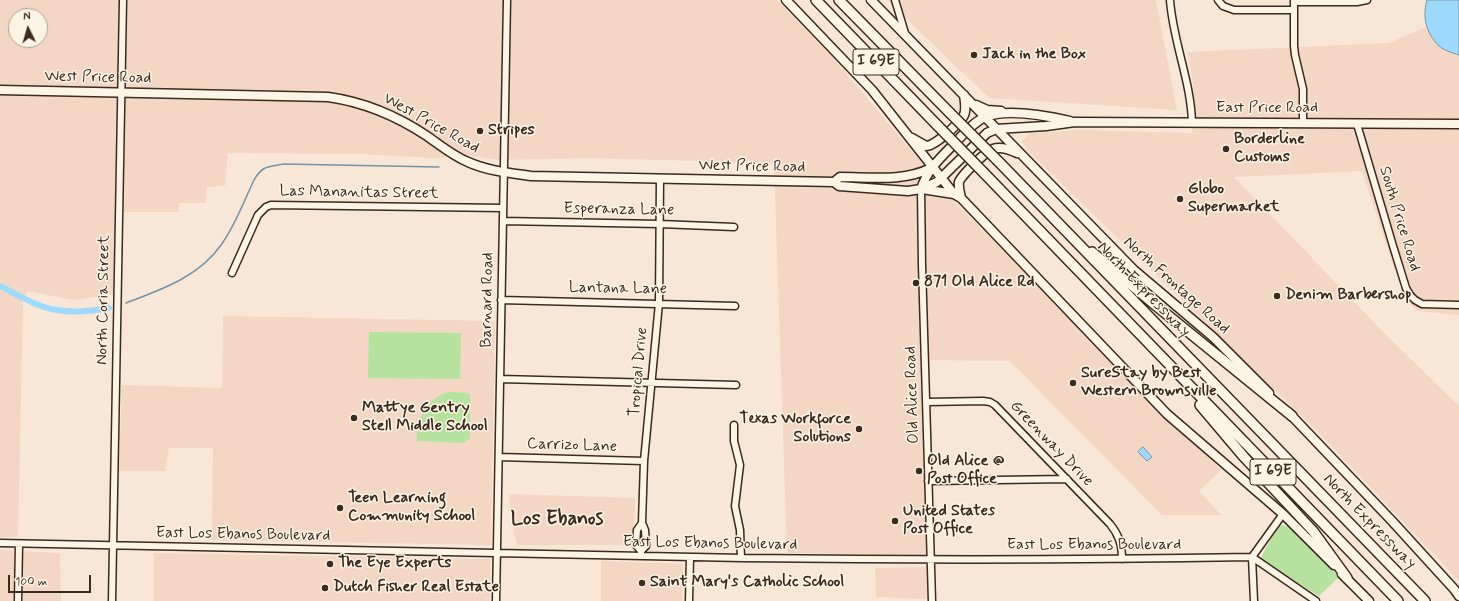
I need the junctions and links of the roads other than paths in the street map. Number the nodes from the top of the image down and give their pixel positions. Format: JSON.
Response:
{"nodes":[{"id":1,"x":123,"y":0,"type":"edge"},
{"id":2,"x":507,"y":0,"type":"edge"},
{"id":3,"x":786,"y":0,"type":"edge"},
{"id":4,"x":816,"y":0,"type":"edge"},
{"id":5,"x":839,"y":0,"type":"edge"},
{"id":6,"x":871,"y":0,"type":"edge"},
{"id":7,"x":895,"y":0,"type":"edge"},
{"id":8,"x":1170,"y":0,"type":"edge"},
{"id":9,"x":1218,"y":0,"type":"edge"},
{"id":10,"x":1367,"y":0,"type":"edge"},
{"id":11,"x":1294,"y":1,"type":"edge"},
{"id":12,"x":1294,"y":10,"type":"junction"},
{"id":13,"x":905,"y":35,"type":"junction"},
{"id":14,"x":0,"y":90,"type":"edge"},
{"id":15,"x":122,"y":93,"type":"junction"},
{"id":16,"x":964,"y":95,"type":"junction"},
{"id":17,"x":972,"y":103,"type":"junction"},
{"id":18,"x":1019,"y":114,"type":"junction"},
{"id":19,"x":985,"y":117,"type":"junction"},
{"id":20,"x":1075,"y":122,"type":"junction"},
{"id":21,"x":1192,"y":123,"type":"junction"},
{"id":22,"x":1303,"y":123,"type":"junction"},
{"id":23,"x":1357,"y":124,"type":"junction"},
{"id":24,"x":1459,"y":124,"type":"edge"},
{"id":25,"x":996,"y":128,"type":"junction"},
{"id":26,"x":906,"y":134,"type":"junction"},
{"id":27,"x":1023,"y":155,"type":"junction"},
{"id":28,"x":932,"y":167,"type":"junction"},
{"id":29,"x":503,"y":172,"type":"junction"},
{"id":30,"x":941,"y":178,"type":"junction"},
{"id":31,"x":660,"y":179,"type":"junction"},
{"id":32,"x":834,"y":182,"type":"junction"},
{"id":33,"x":921,"y":189,"type":"junction"},
{"id":34,"x":957,"y":196,"type":"junction"},
{"id":35,"x":503,"y":208,"type":"junction"},
{"id":36,"x":1051,"y":216,"type":"junction"},
{"id":37,"x":503,"y":221,"type":"junction"},
{"id":38,"x":660,"y":224,"type":"junction"},
{"id":39,"x":734,"y":227,"type":"dead end"},
{"id":40,"x":232,"y":273,"type":"dead end"},
{"id":41,"x":501,"y":300,"type":"junction"},
{"id":42,"x":658,"y":303,"type":"junction"},
{"id":43,"x":1459,"y":305,"type":"edge"},
{"id":44,"x":735,"y":306,"type":"dead end"},
{"id":45,"x":1148,"y":342,"type":"junction"},
{"id":46,"x":500,"y":379,"type":"junction"},
{"id":47,"x":651,"y":382,"type":"junction"},
{"id":48,"x":736,"y":385,"type":"dead end"},
{"id":49,"x":927,"y":402,"type":"junction"},
{"id":50,"x":1292,"y":416,"type":"junction"},
{"id":51,"x":734,"y":425,"type":"dead end"},
{"id":52,"x":499,"y":457,"type":"junction"},
{"id":53,"x":644,"y":461,"type":"junction"},
{"id":54,"x":1067,"y":479,"type":"junction"},
{"id":55,"x":928,"y":481,"type":"junction"},
{"id":56,"x":1283,"y":514,"type":"junction"},
{"id":57,"x":0,"y":544,"type":"edge"},
{"id":58,"x":19,"y":544,"type":"junction"},
{"id":59,"x":113,"y":545,"type":"junction"},
{"id":60,"x":497,"y":553,"type":"junction"},
{"id":61,"x":642,"y":553,"type":"junction"},
{"id":62,"x":690,"y":557,"type":"junction"},
{"id":63,"x":1252,"y":557,"type":"junction"},
{"id":64,"x":741,"y":558,"type":"junction"},
{"id":65,"x":1122,"y":559,"type":"junction"},
{"id":66,"x":930,"y":560,"type":"junction"},
{"id":67,"x":1346,"y":578,"type":"junction"},
{"id":68,"x":1459,"y":596,"type":"edge"},
{"id":69,"x":18,"y":601,"type":"edge"},
{"id":70,"x":112,"y":601,"type":"edge"},
{"id":71,"x":496,"y":601,"type":"edge"},
{"id":72,"x":689,"y":601,"type":"edge"},
{"id":73,"x":932,"y":601,"type":"edge"},
{"id":74,"x":1254,"y":601,"type":"edge"},
{"id":75,"x":1316,"y":601,"type":"edge"},
{"id":76,"x":1369,"y":601,"type":"edge"},
{"id":77,"x":1398,"y":601,"type":"edge"},
{"id":78,"x":1425,"y":601,"type":"edge"}],
"edges":[{"from":1,"to":15,"type":"street","name":"North Coria Street"},
{"from":2,"to":29,"type":"street","name":"Barnard Road"},
{"from":3,"to":26,"type":"main road"},
{"from":4,"to":45,"type":"highway","name":"North Expressway","number":"I 69E","bridge":true},
{"from":5,"to":36,"type":"highway","name":"North Expressway","number":"I 69E","bridge":true},
{"from":6,"to":13,"type":"main road","name":"North Frontage Road"},
{"from":7,"to":13,"type":"street"},
{"from":8,"to":21,"type":"street"},
{"from":9,"to":12,"type":"street"},
{"from":10,"to":11,"type":"street"},
{"from":11,"to":12,"type":"street"},
{"from":12,"to":22,"type":"street"},
{"from":13,"to":16,"type":"main road","name":"North Frontage Road"},
{"from":14,"to":15,"type":"main road","name":"West Price Road"},
{"from":15,"to":29,"type":"main road","name":"West Price Road"},
{"from":15,"to":59,"type":"street","name":"North Coria Street"},
{"from":16,"to":17,"type":"main road","name":"North Frontage Road"},
{"from":16,"to":26,"type":"main road"},
{"from":17,"to":18,"type":"main road"},
{"from":17,"to":19,"type":"main road","name":"North Frontage Road"},
{"from":18,"to":19,"type":"main road","name":"East Price Road"},
{"from":18,"to":20,"type":"main road","name":"East Price Road"},
{"from":19,"to":25,"type":"main road","name":"North Frontage Road"},
{"from":19,"to":28,"type":"main road"},
{"from":20,"to":21,"type":"main road","name":"East Price Road"},
{"from":20,"to":25,"type":"main road","name":"East Price Road"},
{"from":21,"to":22,"type":"main road","name":"East Price Road"},
{"from":22,"to":23,"type":"main road","name":"East Price Road"},
{"from":23,"to":24,"type":"main road","name":"East Price Road"},
{"from":23,"to":43,"type":"street","name":"South Price Road"},
{"from":25,"to":27,"type":"main road","name":"North Frontage Road"},
{"from":25,"to":30,"type":"main road"},
{"from":26,"to":28,"type":"main road"},
{"from":27,"to":34,"type":"main road"},
{"from":27,"to":50,"type":"main road","name":"North Frontage Road"},
{"from":28,"to":30,"type":"main road"},
{"from":28,"to":32,"type":"main road"},
{"from":28,"to":33,"type":"main road"},
{"from":29,"to":31,"type":"main road","name":"West Price Road"},
{"from":29,"to":35,"type":"street","name":"Barnard Road"},
{"from":30,"to":33,"type":"main road","name":"West Price Road"},
{"from":30,"to":34,"type":"main road"},
{"from":31,"to":32,"type":"main road","name":"West Price Road"},
{"from":31,"to":38,"type":"street","name":"Tropical Drive"},
{"from":32,"to":33,"type":"main road","name":"West Price Road"},
{"from":33,"to":34,"type":"main road"},
{"from":33,"to":49,"type":"street","name":"Old Alice Road"},
{"from":34,"to":56,"type":"main road"},
{"from":35,"to":37,"type":"street","name":"Barnard Road"},
{"from":35,"to":40,"type":"street","name":"Las Mananitas Street"},
{"from":36,"to":50,"type":"highway"},
{"from":36,"to":78,"type":"highway","name":"North Expressway","number":"I 69E"},
{"from":37,"to":38,"type":"street","name":"Esperanza Lane"},
{"from":37,"to":41,"type":"street","name":"Barnard Road"},
{"from":38,"to":39,"type":"street","name":"Esperanza Lane"},
{"from":38,"to":42,"type":"street","name":"Tropical Drive"},
{"from":41,"to":42,"type":"street","name":"Lantana Lane"},
{"from":41,"to":46,"type":"street","name":"Barnard Road"},
{"from":42,"to":44,"type":"street","name":"Lantana Lane"},
{"from":42,"to":47,"type":"street","name":"Tropical Drive"},
{"from":45,"to":67,"type":"highway"},
{"from":45,"to":77,"type":"highway","name":"North Expressway","number":"I 69E"},
{"from":46,"to":47,"type":"street"},
{"from":46,"to":52,"type":"street","name":"Barnard Road"},
{"from":47,"to":48,"type":"street"},
{"from":47,"to":53,"type":"street","name":"Tropical Drive"},
{"from":49,"to":54,"type":"street","name":"Greenway Drive"},
{"from":49,"to":55,"type":"street","name":"Old Alice Road"},
{"from":50,"to":68,"type":"main road","name":"North Frontage Road"},
{"from":51,"to":64,"type":"street"},
{"from":52,"to":53,"type":"street","name":"Carrizo Lane"},
{"from":52,"to":60,"type":"street","name":"Barnard Road"},
{"from":53,"to":61,"type":"street","name":"Tropical Drive"},
{"from":54,"to":55,"type":"street"},
{"from":54,"to":65,"type":"street","name":"Greenway Drive"},
{"from":55,"to":66,"type":"street","name":"Old Alice Road"},
{"from":56,"to":63,"type":"street"},
{"from":56,"to":67,"type":"main road"},
{"from":57,"to":58,"type":"street","name":"East Los Ebanos Boulevard"},
{"from":58,"to":59,"type":"street","name":"East Los Ebanos Boulevard"},
{"from":58,"to":69,"type":"street"},
{"from":59,"to":60,"type":"street","name":"East Los Ebanos Boulevard"},
{"from":59,"to":70,"type":"street","name":"North Coria Street"},
{"from":60,"to":61,"type":"street","name":"East Los Ebanos Boulevard"},
{"from":60,"to":71,"type":"street","name":"Barnard Road"},
{"from":61,"to":62,"type":"street","name":"East Los Ebanos Boulevard"},
{"from":62,"to":64,"type":"street","name":"East Los Ebanos Boulevard"},
{"from":62,"to":72,"type":"street"},
{"from":63,"to":65,"type":"street","name":"East Los Ebanos Boulevard"},
{"from":63,"to":74,"type":"street"},
{"from":63,"to":75,"type":"street"},
{"from":64,"to":66,"type":"street","name":"East Los Ebanos Boulevard"},
{"from":65,"to":66,"type":"street","name":"East Los Ebanos Boulevard"},
{"from":66,"to":73,"type":"street","name":"Old Alice Road"},
{"from":67,"to":76,"type":"main road"}]}
